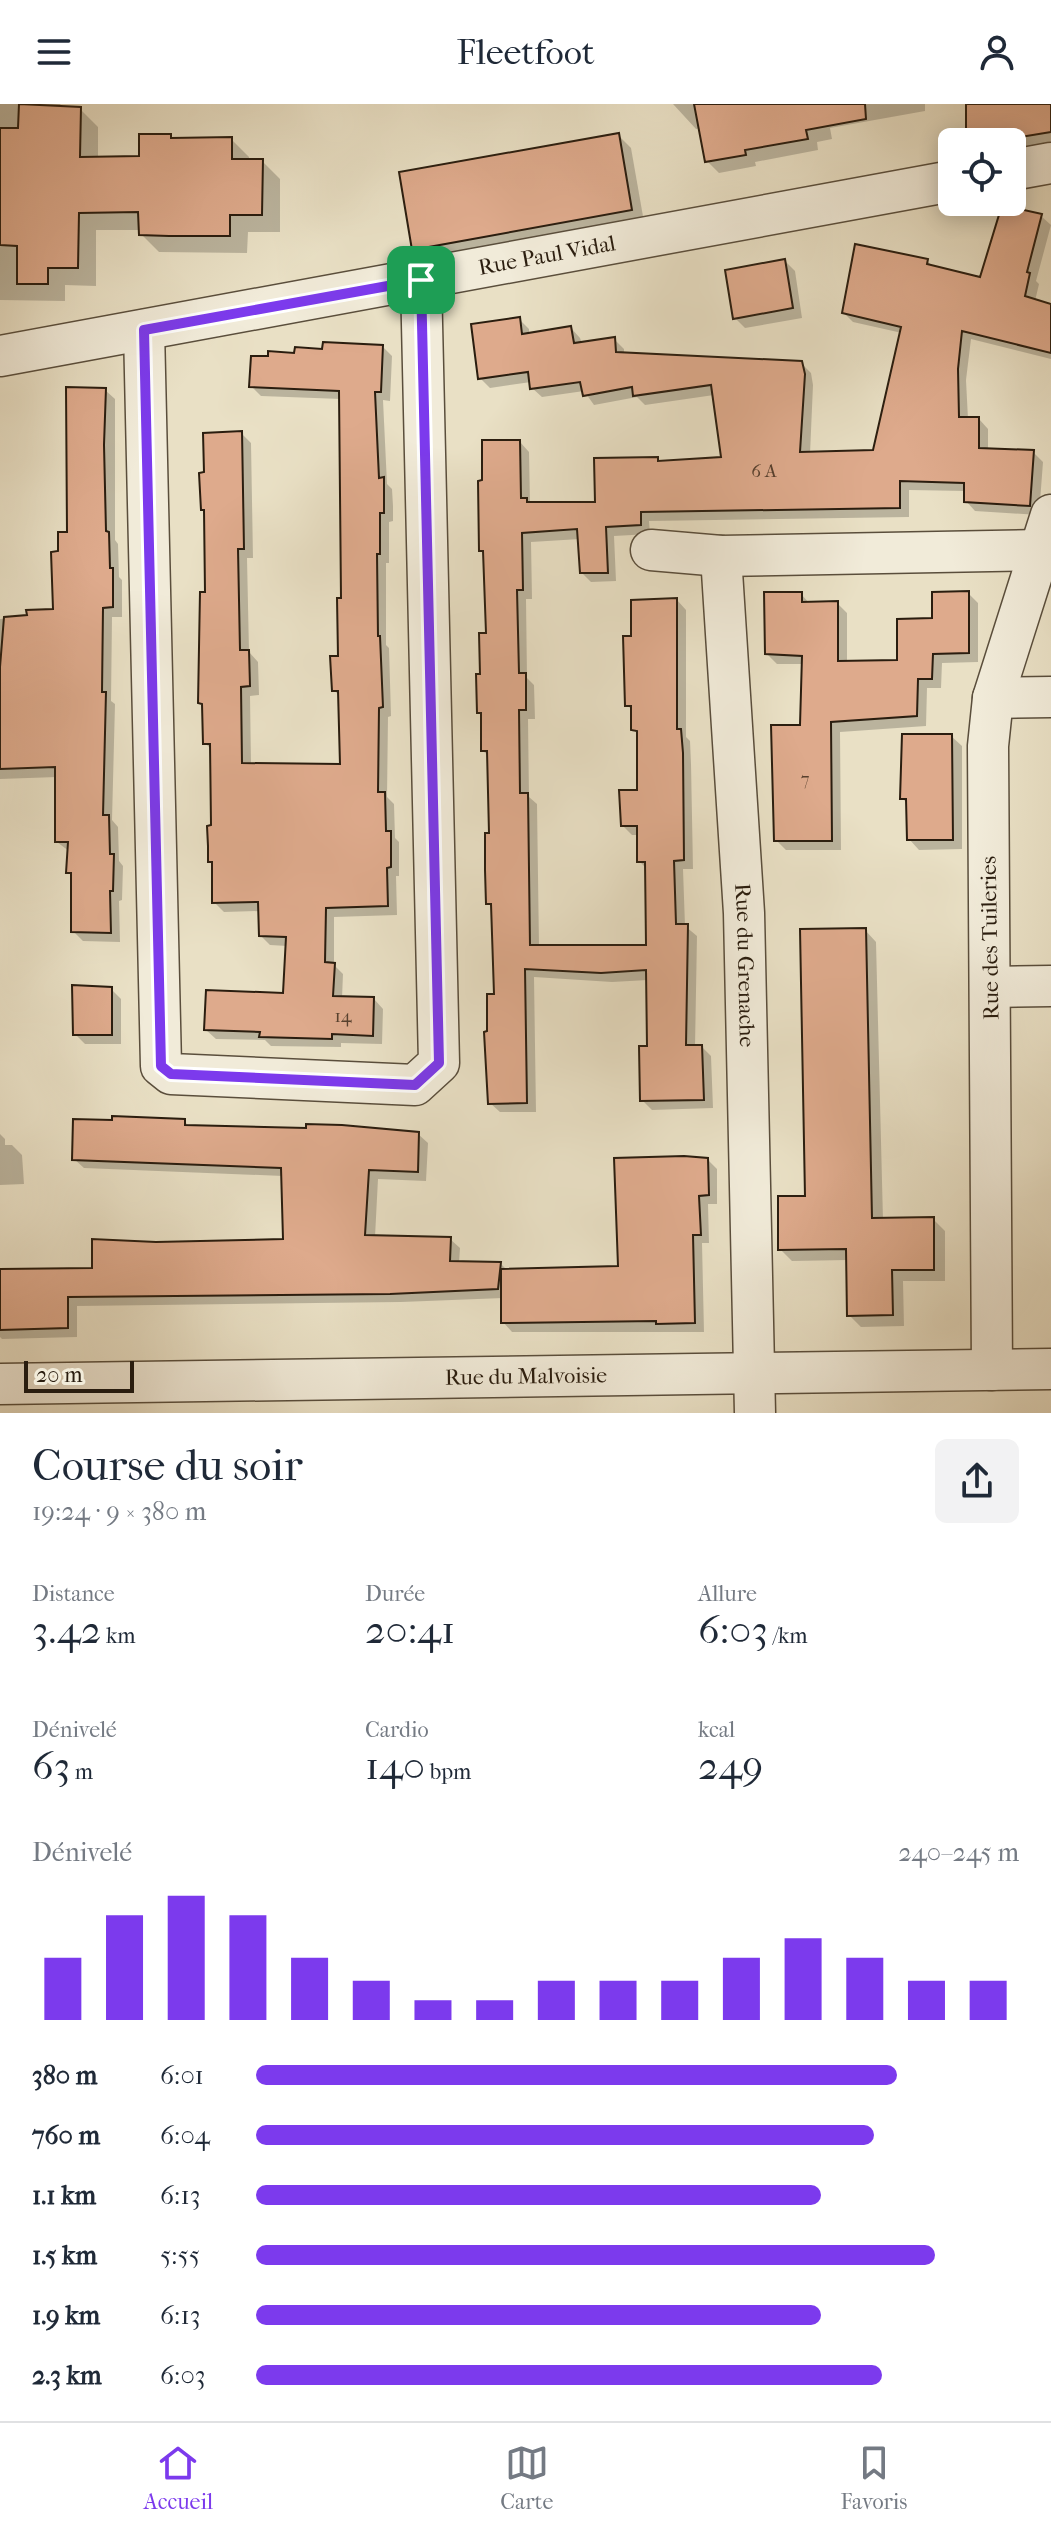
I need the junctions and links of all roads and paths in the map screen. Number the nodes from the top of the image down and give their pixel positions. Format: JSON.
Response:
{"nodes":[{"id":1,"x":1051,"y":163,"type":"edge"},
{"id":2,"x":1026,"y":167,"type":"edge"},
{"id":3,"x":938,"y":184,"type":"edge"},
{"id":4,"x":421,"y":280,"type":"junction"},
{"id":5,"x":144,"y":330,"type":"junction"},
{"id":6,"x":0,"y":356,"type":"edge"},
{"id":7,"x":1046,"y":533,"type":"edge"},
{"id":8,"x":651,"y":550,"type":"dead end"},
{"id":9,"x":721,"y":556,"type":"junction"},
{"id":10,"x":1051,"y":697,"type":"edge"},
{"id":11,"x":993,"y":698,"type":"junction"},
{"id":12,"x":1051,"y":986,"type":"edge"},
{"id":13,"x":991,"y":987,"type":"junction"},
{"id":14,"x":1051,"y":1369,"type":"edge"},
{"id":15,"x":992,"y":1370,"type":"junction"},
{"id":16,"x":0,"y":1384,"type":"edge"},
{"id":17,"x":754,"y":1394,"type":"edge"}],
"edges":[{"from":1,"to":2,"type":"street"},
{"from":3,"to":4,"type":"street","name":"Rue Paul Vidal"},
{"from":4,"to":5,"type":"street","name":"Rue Paul Vidal"},
{"from":4,"to":5,"type":"street"},
{"from":5,"to":6,"type":"street","name":"Rue Paul Vidal"},
{"from":7,"to":9,"type":"street"},
{"from":7,"to":11,"type":"street","name":"Rue des Tuileries"},
{"from":8,"to":9,"type":"street"},
{"from":9,"to":17,"type":"street","name":"Rue du Grenache"},
{"from":10,"to":11,"type":"street"},
{"from":11,"to":13,"type":"street","name":"Rue des Tuileries"},
{"from":12,"to":13,"type":"street"},
{"from":13,"to":15,"type":"street","name":"Rue des Tuileries"},
{"from":14,"to":15,"type":"street","name":"Rue du Malvoisie"},
{"from":15,"to":17,"type":"street","name":"Rue du Malvoisie"},
{"from":16,"to":17,"type":"street","name":"Rue du Malvoisie"}]}
